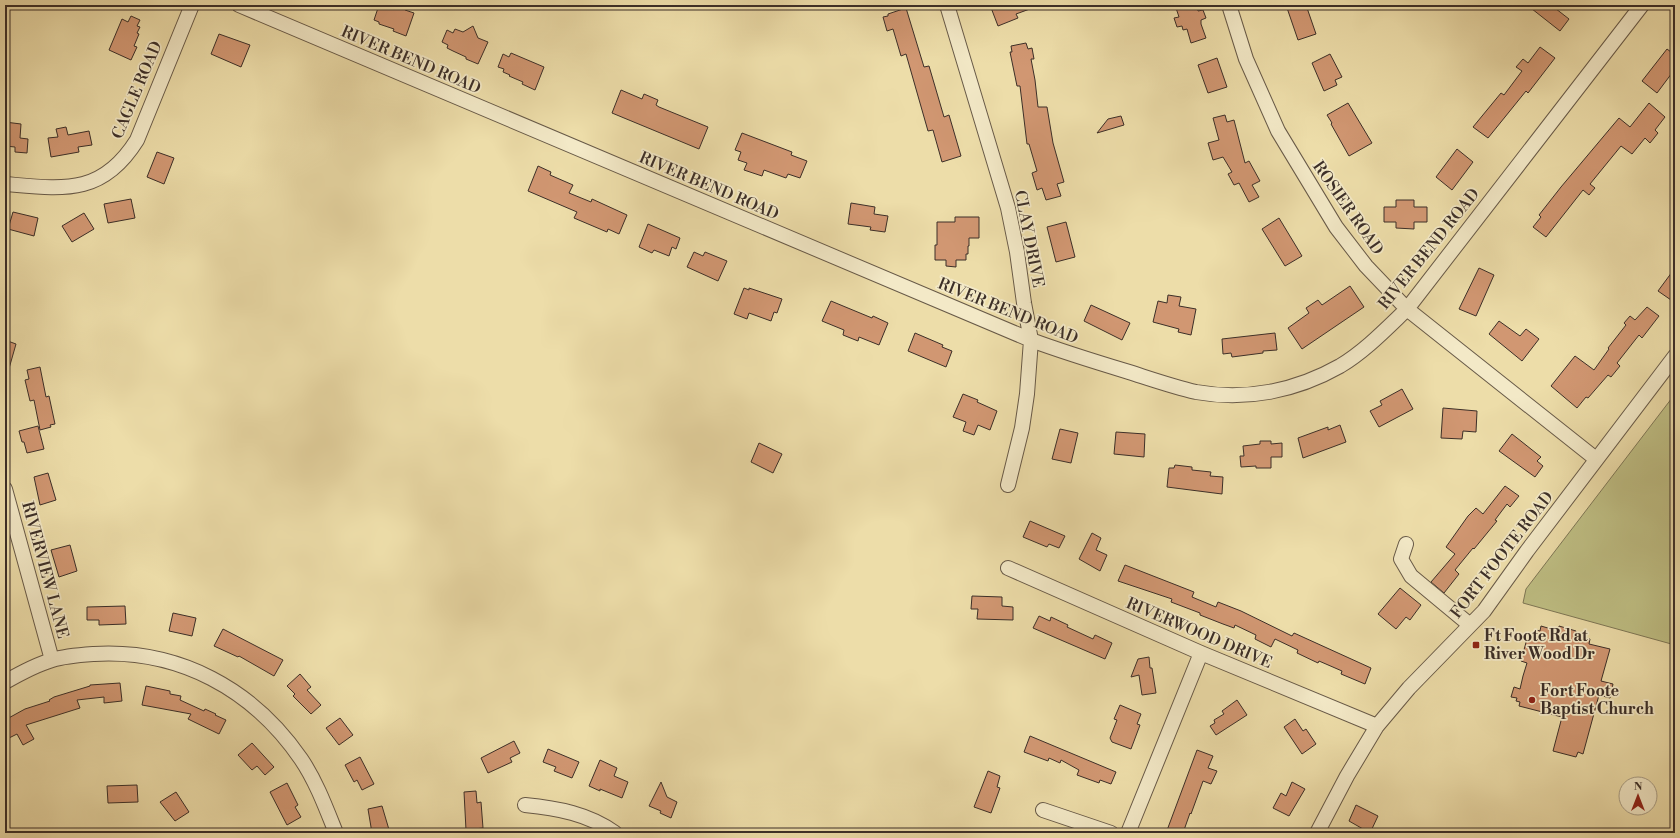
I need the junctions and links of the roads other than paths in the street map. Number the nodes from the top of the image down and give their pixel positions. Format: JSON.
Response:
{"nodes":[{"id":1,"x":192,"y":5,"type":"edge"},
{"id":2,"x":239,"y":5,"type":"edge"},
{"id":3,"x":947,"y":5,"type":"edge"},
{"id":4,"x":1229,"y":5,"type":"edge"},
{"id":5,"x":1635,"y":7,"type":"edge"},
{"id":6,"x":5,"y":184,"type":"edge"},
{"id":7,"x":1407,"y":309,"type":"junction"},
{"id":8,"x":1031,"y":340,"type":"junction"},
{"id":9,"x":1675,"y":356,"type":"edge"},
{"id":10,"x":1596,"y":459,"type":"junction"},
{"id":11,"x":1008,"y":485,"type":"dead end"},
{"id":12,"x":5,"y":488,"type":"edge"},
{"id":13,"x":1406,"y":544,"type":"dead end"},
{"id":14,"x":1008,"y":568,"type":"dead end"},
{"id":15,"x":1470,"y":625,"type":"junction"},
{"id":16,"x":1201,"y":653,"type":"junction"},
{"id":17,"x":52,"y":660,"type":"junction"},
{"id":18,"x":5,"y":682,"type":"edge"},
{"id":19,"x":1377,"y":726,"type":"junction"},
{"id":20,"x":525,"y":805,"type":"dead end"},
{"id":21,"x":1043,"y":810,"type":"dead end"},
{"id":22,"x":336,"y":833,"type":"edge"},
{"id":23,"x":615,"y":833,"type":"edge"},
{"id":24,"x":1111,"y":833,"type":"edge"},
{"id":25,"x":1128,"y":833,"type":"edge"},
{"id":26,"x":1316,"y":833,"type":"edge"}],
"edges":[{"from":1,"to":6,"type":"street","name":"CAGLE ROAD"},
{"from":2,"to":8,"type":"street","name":"RIVER BEND ROAD"},
{"from":3,"to":8,"type":"street","name":"CLAY DRIVE"},
{"from":4,"to":7,"type":"street","name":"ROSIER ROAD"},
{"from":5,"to":7,"type":"street","name":"RIVER BEND ROAD"},
{"from":7,"to":8,"type":"street","name":"RIVER BEND ROAD"},
{"from":7,"to":10,"type":"street","name":"ROSIER ROAD"},
{"from":8,"to":11,"type":"street","name":"CLAY DRIVE"},
{"from":9,"to":10,"type":"street","name":"FORT FOOTE ROAD"},
{"from":10,"to":15,"type":"street","name":"FORT FOOTE ROAD"},
{"from":12,"to":17,"type":"street","name":"RIVERVIEW LANE"},
{"from":13,"to":15,"type":"street"},
{"from":14,"to":16,"type":"street","name":"RIVERWOOD DRIVE"},
{"from":15,"to":19,"type":"street","name":"FORT FOOTE ROAD"},
{"from":16,"to":19,"type":"street","name":"RIVERWOOD DRIVE"},
{"from":16,"to":25,"type":"street"},
{"from":17,"to":18,"type":"street"},
{"from":17,"to":22,"type":"street"},
{"from":19,"to":26,"type":"street","name":"FORT FOOTE ROAD"},
{"from":20,"to":23,"type":"street"},
{"from":21,"to":24,"type":"street"}]}
